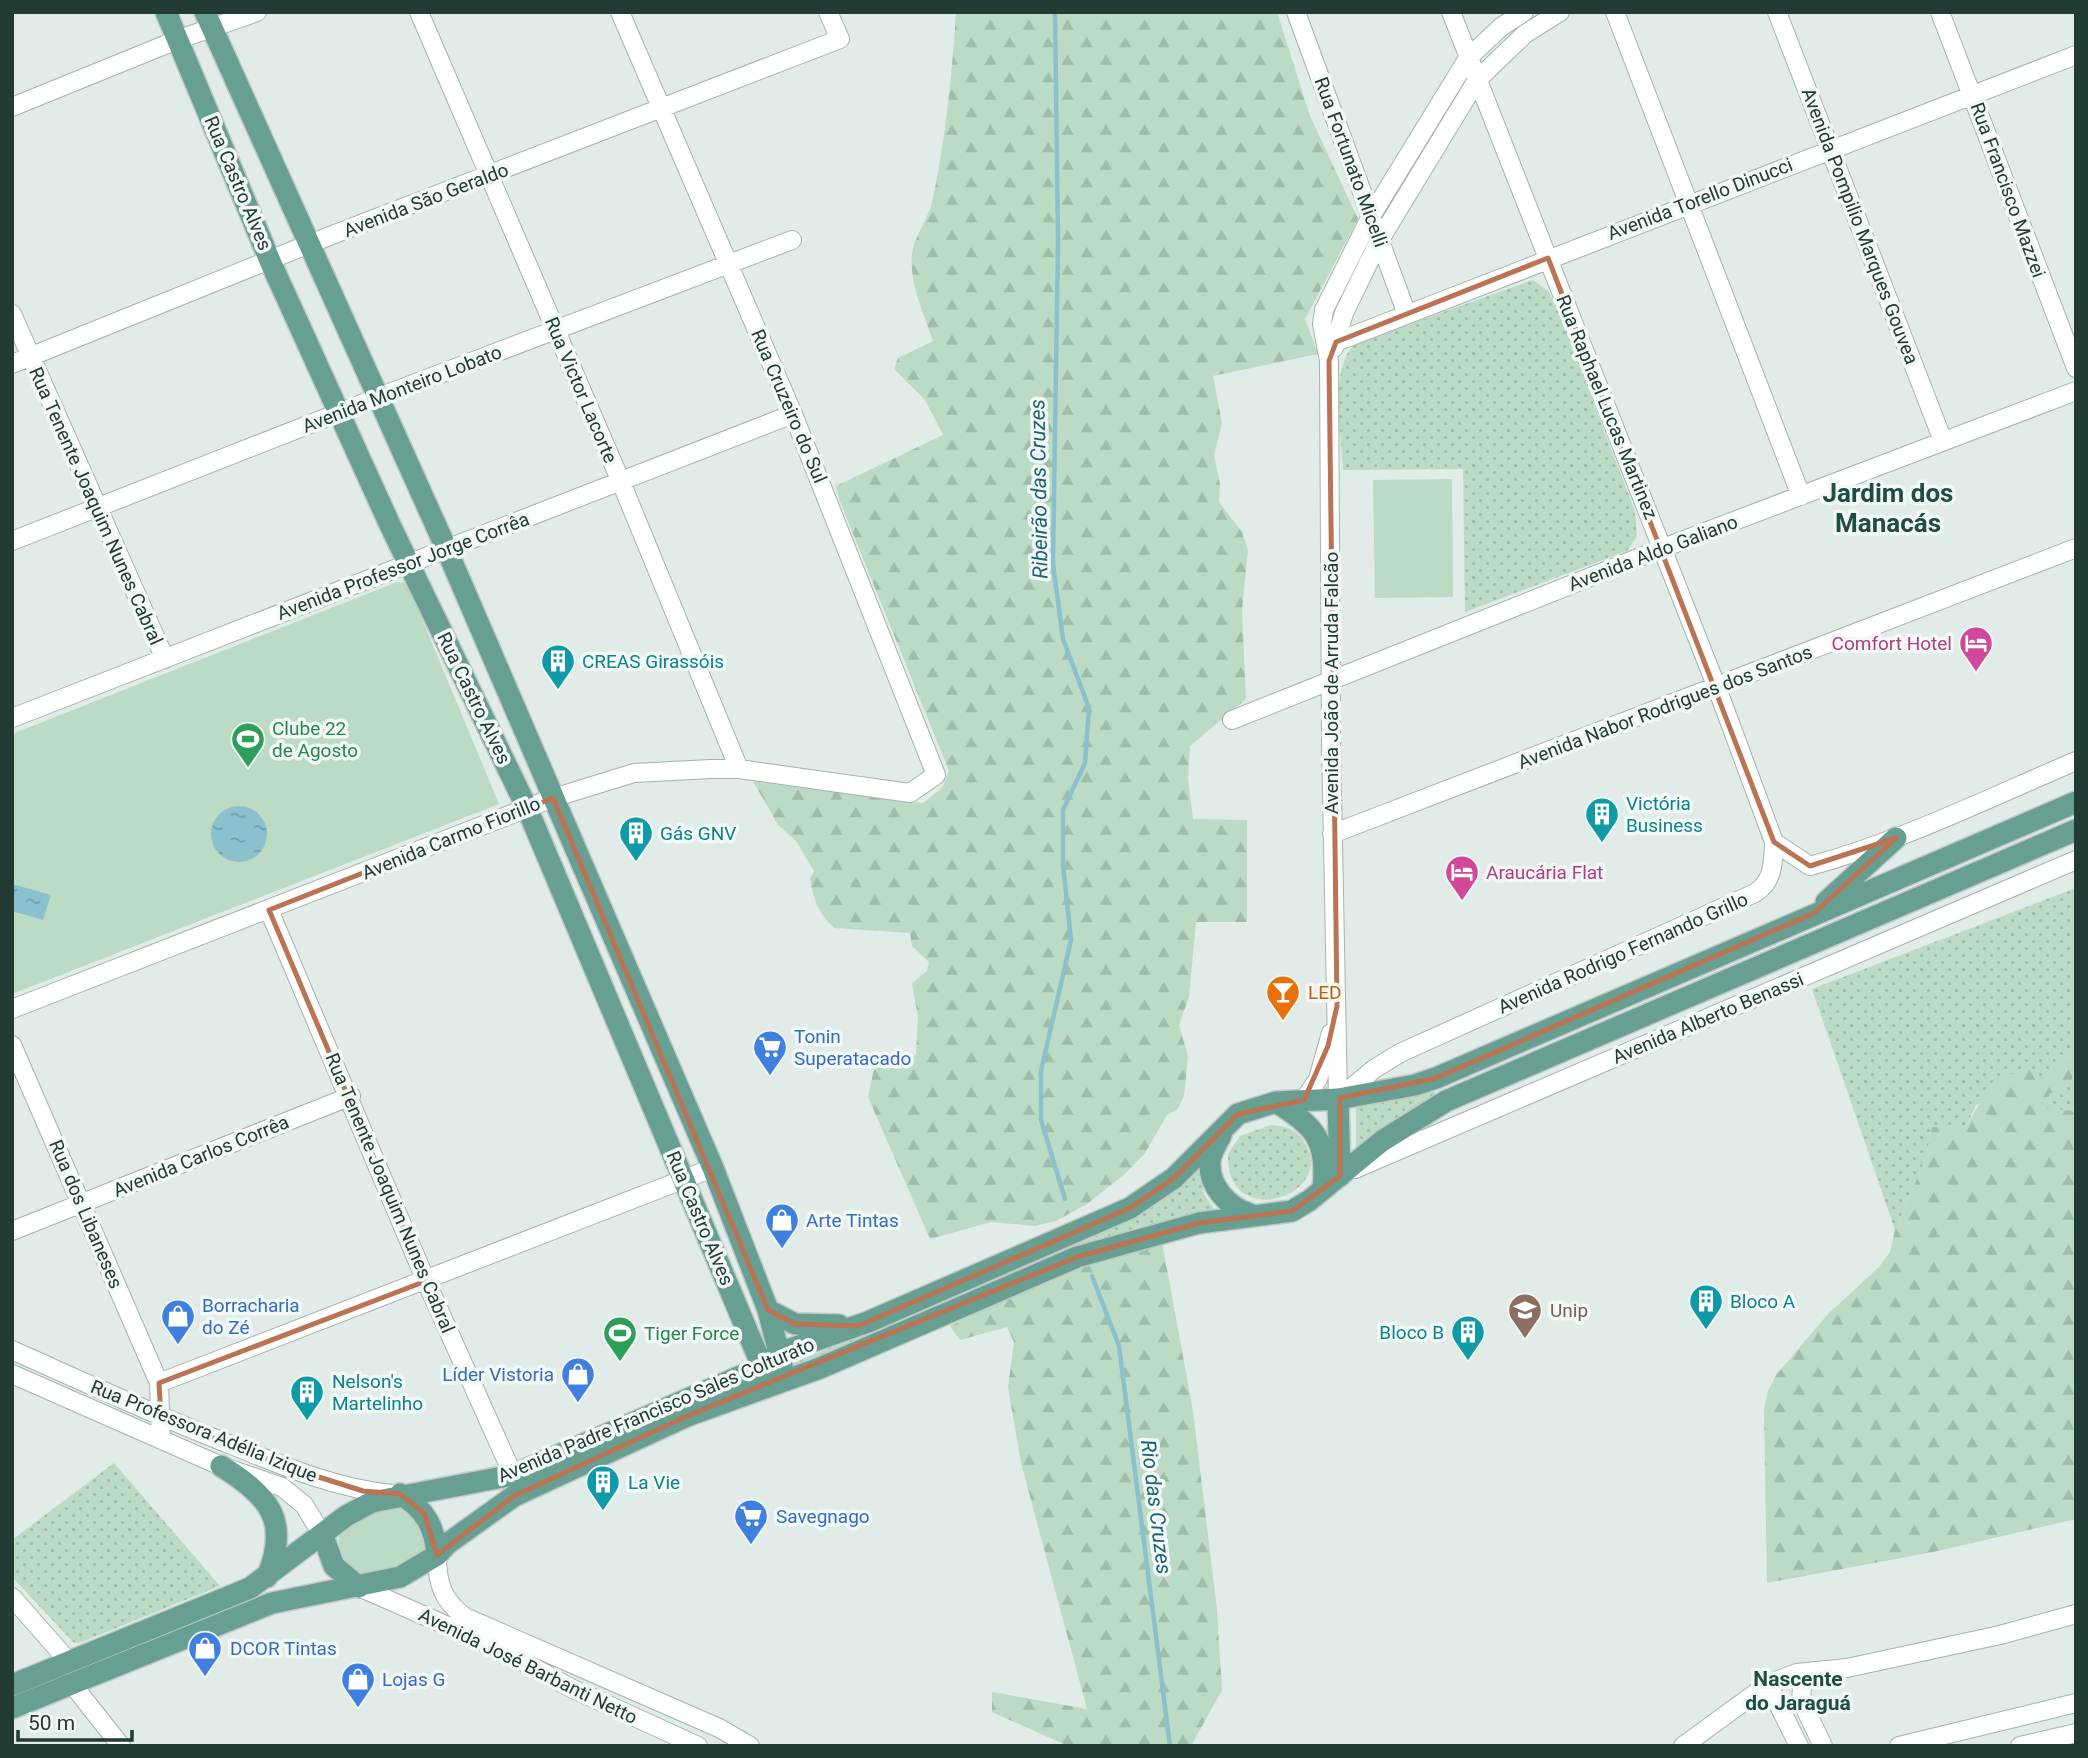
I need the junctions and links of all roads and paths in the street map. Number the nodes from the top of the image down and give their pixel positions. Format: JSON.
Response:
{"nodes":[{"id":1,"x":166,"y":12,"type":"edge"},
{"id":2,"x":257,"y":12,"type":"edge"},
{"id":3,"x":419,"y":12,"type":"edge"},
{"id":4,"x":620,"y":12,"type":"edge"},
{"id":5,"x":828,"y":12,"type":"edge"},
{"id":6,"x":1296,"y":12,"type":"edge"},
{"id":7,"x":1451,"y":12,"type":"edge"},
{"id":8,"x":1524,"y":12,"type":"edge"},
{"id":9,"x":1560,"y":12,"type":"edge"},
{"id":10,"x":1615,"y":12,"type":"edge"},
{"id":11,"x":1777,"y":12,"type":"edge"},
{"id":12,"x":1940,"y":12,"type":"edge"},
{"id":13,"x":208,"y":20,"type":"edge"},
{"id":14,"x":177,"y":40,"type":"junction"},
{"id":15,"x":2076,"y":55,"type":"edge"},
{"id":16,"x":1468,"y":58,"type":"junction"},
{"id":17,"x":1477,"y":80,"type":"junction"},
{"id":18,"x":1972,"y":94,"type":"junction"},
{"id":19,"x":12,"y":107,"type":"edge"},
{"id":20,"x":663,"y":108,"type":"junction"},
{"id":21,"x":1830,"y":149,"type":"junction"},
{"id":22,"x":489,"y":176,"type":"junction"},
{"id":23,"x":1688,"y":203,"type":"junction"},
{"id":24,"x":1371,"y":216,"type":"junction"},
{"id":25,"x":792,"y":240,"type":"dead end"},
{"id":26,"x":1379,"y":242,"type":"junction"},
{"id":27,"x":309,"y":244,"type":"junction"},
{"id":28,"x":1548,"y":258,"type":"junction"},
{"id":29,"x":270,"y":261,"type":"junction"},
{"id":30,"x":728,"y":266,"type":"junction"},
{"id":31,"x":1406,"y":312,"type":"junction"},
{"id":32,"x":12,"y":314,"type":"edge"},
{"id":33,"x":556,"y":329,"type":"junction"},
{"id":34,"x":1330,"y":350,"type":"junction"},
{"id":35,"x":29,"y":357,"type":"junction"},
{"id":36,"x":12,"y":364,"type":"edge"},
{"id":37,"x":2076,"y":368,"type":"edge"},
{"id":38,"x":2076,"y":391,"type":"edge"},
{"id":39,"x":379,"y":397,"type":"junction"},
{"id":40,"x":339,"y":414,"type":"junction"},
{"id":41,"x":793,"y":414,"type":"junction"},
{"id":42,"x":1943,"y":441,"type":"junction"},
{"id":43,"x":621,"y":482,"type":"junction"},
{"id":44,"x":1801,"y":496,"type":"junction"},
{"id":45,"x":100,"y":507,"type":"junction"},
{"id":46,"x":12,"y":541,"type":"edge"},
{"id":47,"x":446,"y":548,"type":"junction"},
{"id":48,"x":1663,"y":548,"type":"junction"},
{"id":49,"x":2076,"y":548,"type":"edge"},
{"id":50,"x":408,"y":563,"type":"junction"},
{"id":51,"x":165,"y":659,"type":"junction"},
{"id":52,"x":1331,"y":679,"type":"junction"},
{"id":53,"x":1717,"y":688,"type":"junction"},
{"id":54,"x":12,"y":718,"type":"edge"},
{"id":55,"x":1233,"y":720,"type":"dead end"},
{"id":56,"x":2076,"y":761,"type":"edge"},
{"id":57,"x":739,"y":769,"type":"junction"},
{"id":58,"x":910,"y":793,"type":"joint"},
{"id":59,"x":553,"y":798,"type":"junction"},
{"id":60,"x":2076,"y":802,"type":"edge"},
{"id":61,"x":527,"y":808,"type":"junction"},
{"id":62,"x":2076,"y":830,"type":"edge"},
{"id":63,"x":1332,"y":834,"type":"junction"},
{"id":64,"x":1896,"y":838,"type":"junction"},
{"id":65,"x":1774,"y":842,"type":"junction"},
{"id":66,"x":2076,"y":860,"type":"edge"},
{"id":67,"x":269,"y":910,"type":"junction"},
{"id":68,"x":1814,"y":913,"type":"junction"},
{"id":69,"x":1337,"y":1006,"type":"junction"},
{"id":70,"x":12,"y":1009,"type":"edge"},
{"id":71,"x":12,"y":1045,"type":"edge"},
{"id":72,"x":351,"y":1096,"type":"junction"},
{"id":73,"x":1338,"y":1098,"type":"junction"},
{"id":74,"x":1304,"y":1100,"type":"junction"},
{"id":75,"x":1276,"y":1102,"type":"junction"},
{"id":76,"x":1224,"y":1126,"type":"junction"},
{"id":77,"x":713,"y":1168,"type":"junction"},
{"id":78,"x":684,"y":1180,"type":"junction"},
{"id":79,"x":1331,"y":1182,"type":"junction"},
{"id":80,"x":81,"y":1203,"type":"junction"},
{"id":81,"x":1250,"y":1214,"type":"junction"},
{"id":82,"x":12,"y":1231,"type":"edge"},
{"id":83,"x":738,"y":1232,"type":"junction"},
{"id":84,"x":711,"y":1243,"type":"junction"},
{"id":85,"x":426,"y":1281,"type":"junction"},
{"id":86,"x":768,"y":1310,"type":"junction"},
{"id":87,"x":863,"y":1324,"type":"junction"},
{"id":88,"x":12,"y":1350,"type":"edge"},
{"id":89,"x":770,"y":1359,"type":"junction"},
{"id":90,"x":12,"y":1374,"type":"edge"},
{"id":91,"x":783,"y":1382,"type":"junction"},
{"id":92,"x":159,"y":1383,"type":"junction"},
{"id":93,"x":161,"y":1417,"type":"junction"},
{"id":94,"x":161,"y":1440,"type":"junction"},
{"id":95,"x":221,"y":1466,"type":"junction"},
{"id":96,"x":513,"y":1475,"type":"junction"},
{"id":97,"x":400,"y":1494,"type":"junction"},
{"id":98,"x":323,"y":1536,"type":"junction"},
{"id":99,"x":437,"y":1555,"type":"junction"},
{"id":100,"x":267,"y":1577,"type":"junction"},
{"id":101,"x":359,"y":1587,"type":"junction"},
{"id":102,"x":12,"y":1597,"type":"edge"},
{"id":103,"x":2076,"y":1614,"type":"edge"},
{"id":104,"x":69,"y":1662,"type":"junction"},
{"id":105,"x":1800,"y":1681,"type":"junction"},
{"id":106,"x":72,"y":1684,"type":"junction"},
{"id":107,"x":1768,"y":1684,"type":"junction"},
{"id":108,"x":12,"y":1685,"type":"edge"},
{"id":109,"x":2076,"y":1703,"type":"edge"},
{"id":110,"x":12,"y":1709,"type":"edge"},
{"id":111,"x":2076,"y":1733,"type":"edge"},
{"id":112,"x":121,"y":1746,"type":"edge"},
{"id":113,"x":698,"y":1746,"type":"edge"},
{"id":114,"x":750,"y":1746,"type":"edge"},
{"id":115,"x":1683,"y":1746,"type":"edge"},
{"id":116,"x":1799,"y":1746,"type":"edge"},
{"id":117,"x":1823,"y":1746,"type":"edge"},
{"id":118,"x":1831,"y":1746,"type":"edge"},
{"id":119,"x":1899,"y":1746,"type":"edge"},
{"id":120,"x":2021,"y":1746,"type":"edge"}],
"edges":[{"from":1,"to":14,"type":"main road","name":"Rua Castro Alves"},
{"from":2,"to":13,"type":"street"},
{"from":3,"to":22,"type":"street","name":"Rua Victor Lacorte"},
{"from":4,"to":20,"type":"street","name":"Rua Cruzeiro do Sul"},
{"from":5,"to":20,"type":"street","name":"Avenida São Geraldo"},
{"from":6,"to":24,"type":"street","name":"Rua Fortunato Micelli"},
{"from":7,"to":16,"type":"street","name":"Rua Raphael Lucas Martinez"},
{"from":8,"to":16,"type":"street"},
{"from":9,"to":17,"type":"street"},
{"from":10,"to":23,"type":"street"},
{"from":11,"to":21,"type":"street","name":"Avenida Pompilio Marques Gouvea"},
{"from":12,"to":18,"type":"street","name":"Rua Francisco Mazzei"},
{"from":13,"to":14,"type":"street"},
{"from":13,"to":27,"type":"main road","name":"Rua Castro Alves"},
{"from":14,"to":19,"type":"street"},
{"from":14,"to":29,"type":"main road","name":"Rua Castro Alves"},
{"from":15,"to":18,"type":"street","name":"Avenida Torello Dinucci"},
{"from":16,"to":17,"type":"street","name":"Rua Raphael Lucas Martinez"},
{"from":16,"to":24,"type":"street"},
{"from":17,"to":26,"type":"street"},
{"from":17,"to":28,"type":"street","name":"Rua Raphael Lucas Martinez"},
{"from":18,"to":21,"type":"street","name":"Avenida Torello Dinucci"},
{"from":18,"to":37,"type":"street","name":"Rua Francisco Mazzei"},
{"from":20,"to":22,"type":"street","name":"Avenida São Geraldo"},
{"from":20,"to":30,"type":"street","name":"Rua Cruzeiro do Sul"},
{"from":21,"to":23,"type":"street","name":"Avenida Torello Dinucci"},
{"from":21,"to":42,"type":"street","name":"Avenida Pompilio Marques Gouvea"},
{"from":22,"to":27,"type":"street","name":"Avenida São Geraldo"},
{"from":22,"to":33,"type":"street","name":"Rua Victor Lacorte"},
{"from":23,"to":28,"type":"street","name":"Avenida Torello Dinucci"},
{"from":23,"to":44,"type":"street"},
{"from":24,"to":26,"type":"street","name":"Rua Fortunato Micelli"},
{"from":24,"to":34,"type":"street"},
{"from":25,"to":30,"type":"street","name":"Avenida Monteiro Lobato"},
{"from":26,"to":31,"type":"street","name":"Rua Fortunato Micelli"},
{"from":26,"to":34,"type":"street"},
{"from":27,"to":29,"type":"street","name":"Avenida São Geraldo"},
{"from":27,"to":39,"type":"main road","name":"Rua Castro Alves"},
{"from":28,"to":31,"type":"street","name":"Avenida Torello Dinucci"},
{"from":28,"to":48,"type":"street","name":"Rua Raphael Lucas Martinez"},
{"from":29,"to":35,"type":"street","name":"Avenida São Geraldo"},
{"from":29,"to":40,"type":"main road","name":"Rua Castro Alves"},
{"from":30,"to":33,"type":"street","name":"Avenida Monteiro Lobato"},
{"from":30,"to":41,"type":"street","name":"Rua Cruzeiro do Sul"},
{"from":31,"to":34,"type":"street","name":"Avenida Torello Dinucci"},
{"from":32,"to":35,"type":"street","name":"Rua Tenente Joaquim Nunes Cabral"},
{"from":33,"to":39,"type":"street","name":"Avenida Monteiro Lobato"},
{"from":33,"to":43,"type":"street","name":"Rua Victor Lacorte"},
{"from":34,"to":52,"type":"street","name":"Avenida João de Arruda Falcão"},
{"from":35,"to":36,"type":"street","name":"Avenida São Geraldo"},
{"from":35,"to":45,"type":"street","name":"Rua Tenente Joaquim Nunes Cabral"},
{"from":38,"to":42,"type":"street","name":"Avenida Aldo Galiano"},
{"from":39,"to":40,"type":"street","name":"Avenida Monteiro Lobato"},
{"from":39,"to":47,"type":"main road","name":"Rua Castro Alves"},
{"from":40,"to":45,"type":"street","name":"Avenida Monteiro Lobato"},
{"from":40,"to":50,"type":"main road","name":"Rua Castro Alves"},
{"from":41,"to":43,"type":"street","name":"Avenida Professor Jorge Corrêa"},
{"from":41,"to":58,"type":"street","name":"Rua Cruzeiro do Sul"},
{"from":42,"to":44,"type":"street","name":"Avenida Aldo Galiano"},
{"from":43,"to":47,"type":"street","name":"Avenida Professor Jorge Corrêa"},
{"from":43,"to":57,"type":"street","name":"Rua Victor Lacorte"},
{"from":44,"to":48,"type":"street","name":"Avenida Aldo Galiano"},
{"from":45,"to":46,"type":"street","name":"Avenida Monteiro Lobato"},
{"from":45,"to":51,"type":"street","name":"Rua Tenente Joaquim Nunes Cabral"},
{"from":47,"to":50,"type":"street","name":"Avenida Professor Jorge Corrêa"},
{"from":47,"to":59,"type":"main road","name":"Rua Castro Alves"},
{"from":48,"to":52,"type":"street","name":"Avenida Aldo Galiano"},
{"from":48,"to":53,"type":"street","name":"Rua Raphael Lucas Martinez"},
{"from":49,"to":53,"type":"street","name":"Avenida Nabor Rodrigues dos Santos"},
{"from":50,"to":51,"type":"street","name":"Avenida Professor Jorge Corrêa"},
{"from":50,"to":61,"type":"main road","name":"Rua Castro Alves"},
{"from":51,"to":54,"type":"street","name":"Avenida Professor Jorge Corrêa"},
{"from":52,"to":55,"type":"street","name":"Avenida Aldo Galiano"},
{"from":52,"to":63,"type":"street","name":"Avenida João de Arruda Falcão"},
{"from":53,"to":63,"type":"street","name":"Avenida Nabor Rodrigues dos Santos"},
{"from":53,"to":65,"type":"street","name":"Rua Raphael Lucas Martinez"},
{"from":56,"to":64,"type":"street"},
{"from":57,"to":58,"type":"street","name":"Avenida Carmo Fiorillo"},
{"from":57,"to":59,"type":"street","name":"Avenida Carmo Fiorillo"},
{"from":59,"to":61,"type":"street","name":"Avenida Carmo Fiorillo"},
{"from":59,"to":77,"type":"main road","name":"Rua Castro Alves"},
{"from":60,"to":68,"type":"main road"},
{"from":61,"to":67,"type":"street","name":"Avenida Carmo Fiorillo"},
{"from":61,"to":78,"type":"main road","name":"Rua Castro Alves"},
{"from":62,"to":79,"type":"main road"},
{"from":63,"to":69,"type":"street","name":"Avenida João de Arruda Falcão"},
{"from":64,"to":65,"type":"street"},
{"from":64,"to":68,"type":"main road"},
{"from":65,"to":73,"type":"street","name":"Avenida Rodrigo Fernando Grillo"},
{"from":66,"to":79,"type":"street","name":"Avenida Alberto Benassi"},
{"from":67,"to":70,"type":"street","name":"Avenida Carmo Fiorillo"},
{"from":67,"to":72,"type":"street","name":"Rua Tenente Joaquim Nunes Cabral"},
{"from":68,"to":73,"type":"main road"},
{"from":69,"to":73,"type":"street","name":"Avenida João de Arruda Falcão"},
{"from":69,"to":74,"type":"street","name":"Avenida João de Arruda Falcão"},
{"from":71,"to":80,"type":"street","name":"Rua dos Libaneses"},
{"from":72,"to":80,"type":"street","name":"Avenida Carlos Corrêa"},
{"from":72,"to":85,"type":"street","name":"Rua Tenente Joaquim Nunes Cabral"},
{"from":73,"to":74,"type":"main road"},
{"from":73,"to":79,"type":"main road"},
{"from":74,"to":75,"type":"main road"},
{"from":75,"to":76,"type":"main road"},
{"from":75,"to":79,"type":"main road"},
{"from":76,"to":81,"type":"main road"},
{"from":76,"to":87,"type":"main road","name":"Avenida Padre Francisco Sales Colturato"},
{"from":77,"to":78,"type":"street"},
{"from":77,"to":83,"type":"main road","name":"Rua Castro Alves"},
{"from":78,"to":84,"type":"main road","name":"Rua Castro Alves"},
{"from":78,"to":85,"type":"street"},
{"from":79,"to":81,"type":"main road"},
{"from":80,"to":82,"type":"street","name":"Avenida Carlos Corrêa"},
{"from":80,"to":92,"type":"street","name":"Rua dos Libaneses"},
{"from":81,"to":91,"type":"main road","name":"Avenida Padre Francisco Sales Colturato"},
{"from":83,"to":84,"type":"main road"},
{"from":83,"to":86,"type":"main road","name":"Rua Castro Alves"},
{"from":84,"to":89,"type":"main road","name":"Rua Castro Alves"},
{"from":85,"to":92,"type":"street"},
{"from":85,"to":96,"type":"street","name":"Rua Tenente Joaquim Nunes Cabral"},
{"from":86,"to":87,"type":"main road"},
{"from":86,"to":89,"type":"main road","name":"Rua Castro Alves"},
{"from":87,"to":89,"type":"main road","name":"Avenida Padre Francisco Sales Colturato"},
{"from":88,"to":93,"type":"street","name":"Rua Professora Adélia Izique"},
{"from":89,"to":91,"type":"main road","name":"Rua Castro Alves"},
{"from":89,"to":96,"type":"main road","name":"Avenida Padre Francisco Sales Colturato"},
{"from":90,"to":94,"type":"street","name":"Rua Professora Adélia Izique"},
{"from":91,"to":99,"type":"main road","name":"Avenida Padre Francisco Sales Colturato"},
{"from":92,"to":93,"type":"street"},
{"from":93,"to":94,"type":"street"},
{"from":93,"to":97,"type":"street","name":"Rua Professora Adélia Izique"},
{"from":94,"to":95,"type":"street","name":"Rua Professora Adélia Izique"},
{"from":95,"to":98,"type":"street","name":"Rua Professora Adélia Izique"},
{"from":95,"to":100,"type":"main road"},
{"from":96,"to":97,"type":"main road","name":"Avenida Padre Francisco Sales Colturato"},
{"from":97,"to":98,"type":"main road"},
{"from":97,"to":99,"type":"main road"},
{"from":98,"to":100,"type":"main road"},
{"from":98,"to":101,"type":"main road"},
{"from":99,"to":101,"type":"main road"},
{"from":99,"to":114,"type":"street"},
{"from":100,"to":104,"type":"main road"},
{"from":101,"to":106,"type":"main road"},
{"from":101,"to":113,"type":"street","name":"Avenida José Barbanti Netto"},
{"from":102,"to":104,"type":"street"},
{"from":103,"to":105,"type":"street"},
{"from":104,"to":108,"type":"main road"},
{"from":105,"to":107,"type":"street"},
{"from":105,"to":117,"type":"street"},
{"from":105,"to":118,"type":"street"},
{"from":106,"to":110,"type":"main road"},
{"from":106,"to":112,"type":"street"},
{"from":107,"to":115,"type":"street"},
{"from":107,"to":116,"type":"street"},
{"from":109,"to":119,"type":"street"},
{"from":111,"to":120,"type":"street"}]}
